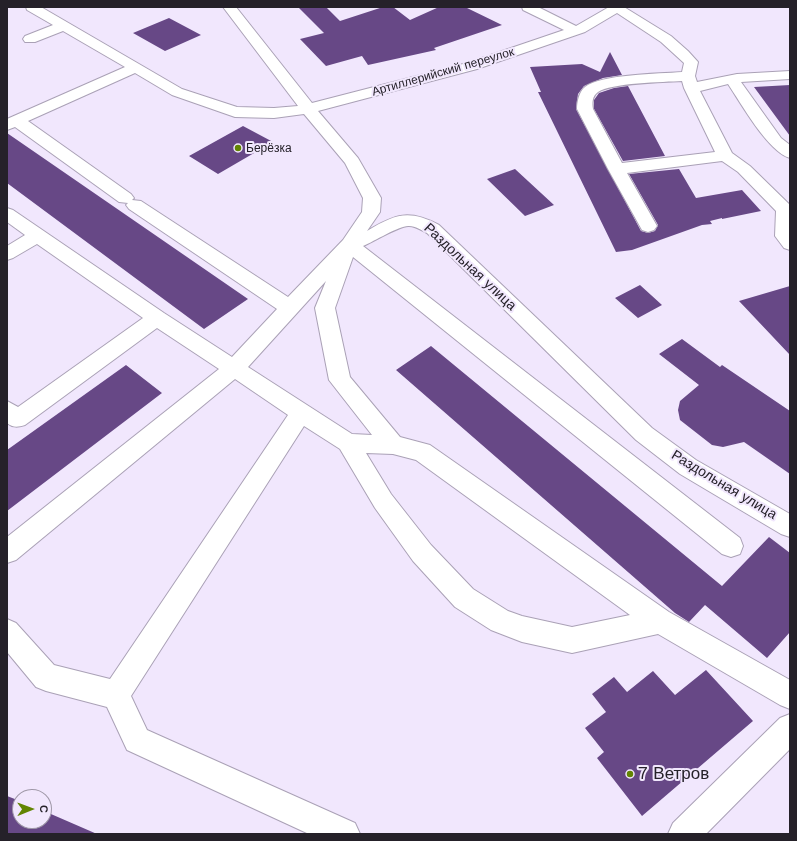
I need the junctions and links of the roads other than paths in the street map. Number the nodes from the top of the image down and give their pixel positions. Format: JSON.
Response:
{"nodes":[{"id":1,"x":32,"y":7,"type":"edge"},
{"id":2,"x":229,"y":7,"type":"edge"},
{"id":3,"x":528,"y":7,"type":"edge"},
{"id":4,"x":617,"y":8,"type":"edge"},
{"id":5,"x":62,"y":26,"type":"junction"},
{"id":6,"x":575,"y":30,"type":"junction"},
{"id":7,"x":30,"y":39,"type":"dead end"},
{"id":8,"x":135,"y":68,"type":"junction"},
{"id":9,"x":790,"y":75,"type":"edge"},
{"id":10,"x":731,"y":79,"type":"junction"},
{"id":11,"x":690,"y":82,"type":"junction"},
{"id":12,"x":308,"y":109,"type":"junction"},
{"id":13,"x":12,"y":123,"type":"edge"},
{"id":14,"x":790,"y":153,"type":"edge"},
{"id":15,"x":725,"y":156,"type":"junction"},
{"id":16,"x":616,"y":169,"type":"junction"},
{"id":17,"x":7,"y":214,"type":"edge"},
{"id":18,"x":648,"y":226,"type":"dead end"},
{"id":19,"x":38,"y":235,"type":"junction"},
{"id":20,"x":349,"y":244,"type":"junction"},
{"id":21,"x":790,"y":244,"type":"edge"},
{"id":22,"x":7,"y":254,"type":"edge"},
{"id":23,"x":290,"y":308,"type":"junction"},
{"id":24,"x":157,"y":318,"type":"junction"},
{"id":25,"x":234,"y":368,"type":"junction"},
{"id":26,"x":7,"y":410,"type":"edge"},
{"id":27,"x":301,"y":412,"type":"junction"},
{"id":28,"x":348,"y":443,"type":"junction"},
{"id":29,"x":393,"y":445,"type":"junction"},
{"id":30,"x":790,"y":526,"type":"edge"},
{"id":31,"x":731,"y":546,"type":"dead end"},
{"id":32,"x":7,"y":552,"type":"edge"},
{"id":33,"x":660,"y":621,"type":"junction"},
{"id":34,"x":7,"y":632,"type":"edge"},
{"id":35,"x":116,"y":694,"type":"junction"},
{"id":36,"x":790,"y":695,"type":"edge"},
{"id":37,"x":790,"y":728,"type":"edge"},
{"id":38,"x":344,"y":834,"type":"edge"},
{"id":39,"x":684,"y":834,"type":"edge"}],
"edges":[{"from":1,"to":5,"type":"street","name":"Артиллерийский переулок"},
{"from":2,"to":12,"type":"street"},
{"from":3,"to":6,"type":"street"},
{"from":4,"to":6,"type":"street","name":"Артиллерийский переулок"},
{"from":4,"to":11,"type":"street"},
{"from":5,"to":7,"type":"street"},
{"from":5,"to":8,"type":"street","name":"Артиллерийский переулок"},
{"from":6,"to":12,"type":"street","name":"Артиллерийский переулок"},
{"from":8,"to":12,"type":"street","name":"Артиллерийский переулок"},
{"from":8,"to":13,"type":"street"},
{"from":9,"to":10,"type":"street"},
{"from":10,"to":11,"type":"street"},
{"from":10,"to":14,"type":"street"},
{"from":11,"to":15,"type":"street"},
{"from":11,"to":16,"type":"street"},
{"from":12,"to":20,"type":"street"},
{"from":13,"to":23,"type":"street"},
{"from":15,"to":16,"type":"street"},
{"from":15,"to":21,"type":"street"},
{"from":16,"to":18,"type":"street"},
{"from":17,"to":19,"type":"street"},
{"from":19,"to":22,"type":"street"},
{"from":19,"to":24,"type":"street"},
{"from":20,"to":23,"type":"street"},
{"from":20,"to":29,"type":"street"},
{"from":20,"to":30,"type":"street","name":"Раздольная улица"},
{"from":20,"to":31,"type":"street"},
{"from":23,"to":25,"type":"street"},
{"from":24,"to":25,"type":"street"},
{"from":24,"to":26,"type":"street"},
{"from":25,"to":27,"type":"street"},
{"from":25,"to":32,"type":"street"},
{"from":27,"to":28,"type":"street"},
{"from":27,"to":35,"type":"street"},
{"from":28,"to":29,"type":"street"},
{"from":28,"to":33,"type":"street"},
{"from":29,"to":33,"type":"street"},
{"from":33,"to":36,"type":"street"},
{"from":34,"to":35,"type":"street"},
{"from":35,"to":38,"type":"street"},
{"from":37,"to":39,"type":"street"}]}
